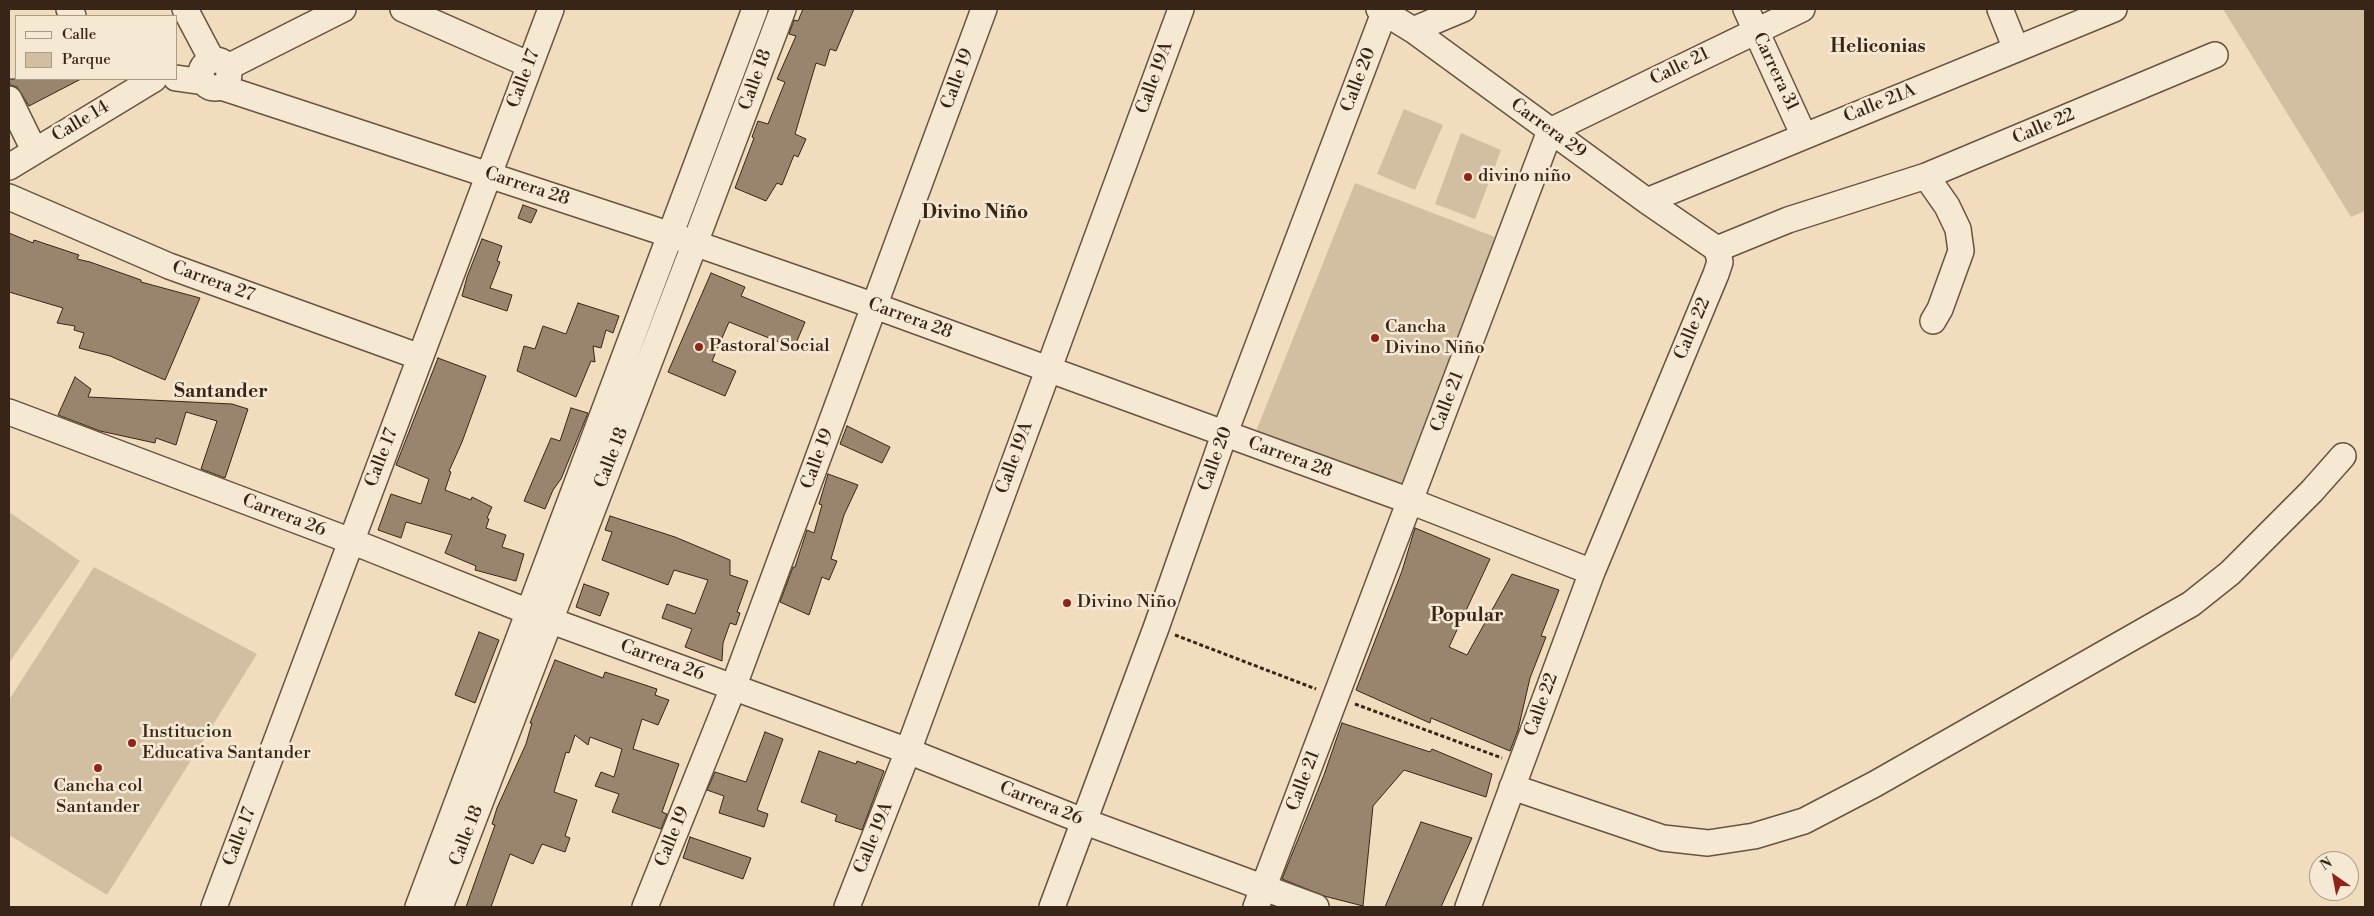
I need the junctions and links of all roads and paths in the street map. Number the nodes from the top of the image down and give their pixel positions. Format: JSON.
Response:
{"nodes":[{"id":1,"x":185,"y":9,"type":"edge"},
{"id":2,"x":343,"y":9,"type":"edge"},
{"id":3,"x":403,"y":9,"type":"edge"},
{"id":4,"x":551,"y":9,"type":"edge"},
{"id":5,"x":755,"y":9,"type":"edge"},
{"id":6,"x":783,"y":9,"type":"edge"},
{"id":7,"x":984,"y":9,"type":"edge"},
{"id":8,"x":1181,"y":9,"type":"edge"},
{"id":9,"x":1463,"y":9,"type":"edge"},
{"id":10,"x":1802,"y":9,"type":"edge"},
{"id":11,"x":2000,"y":9,"type":"edge"},
{"id":12,"x":2114,"y":9,"type":"edge"},
{"id":13,"x":1381,"y":11,"type":"edge"},
{"id":14,"x":1751,"y":20,"type":"edge"},
{"id":15,"x":1413,"y":30,"type":"junction"},
{"id":16,"x":2016,"y":49,"type":"junction"},
{"id":17,"x":2215,"y":55,"type":"dead end"},
{"id":18,"x":178,"y":64,"type":"edge"},
{"id":19,"x":530,"y":65,"type":"junction"},
{"id":20,"x":213,"y":73,"type":"junction"},
{"id":21,"x":178,"y":78,"type":"edge"},
{"id":22,"x":150,"y":80,"type":"edge"},
{"id":23,"x":119,"y":87,"type":"edge"},
{"id":24,"x":12,"y":115,"type":"edge"},
{"id":25,"x":1550,"y":131,"type":"junction"},
{"id":26,"x":1804,"y":136,"type":"junction"},
{"id":27,"x":34,"y":150,"type":"junction"},
{"id":28,"x":9,"y":167,"type":"edge"},
{"id":29,"x":488,"y":174,"type":"junction"},
{"id":30,"x":1926,"y":176,"type":"junction"},
{"id":31,"x":9,"y":197,"type":"edge"},
{"id":32,"x":1646,"y":201,"type":"junction"},
{"id":33,"x":671,"y":235,"type":"junction"},
{"id":34,"x":695,"y":243,"type":"junction"},
{"id":35,"x":1717,"y":249,"type":"junction"},
{"id":36,"x":875,"y":306,"type":"junction"},
{"id":37,"x":1933,"y":321,"type":"dead end"},
{"id":38,"x":420,"y":358,"type":"junction"},
{"id":39,"x":1047,"y":369,"type":"junction"},
{"id":40,"x":9,"y":412,"type":"edge"},
{"id":41,"x":1224,"y":435,"type":"junction"},
{"id":42,"x":2343,"y":456,"type":"dead end"},
{"id":43,"x":1410,"y":501,"type":"junction"},
{"id":44,"x":351,"y":541,"type":"junction"},
{"id":45,"x":1592,"y":572,"type":"junction"},
{"id":46,"x":538,"y":616,"type":"junction"},
{"id":47,"x":733,"y":688,"type":"junction"},
{"id":48,"x":908,"y":751,"type":"junction"},
{"id":49,"x":1512,"y":787,"type":"junction"},
{"id":50,"x":1083,"y":822,"type":"junction"},
{"id":51,"x":1260,"y":898,"type":"edge"},
{"id":52,"x":214,"y":907,"type":"edge"},
{"id":53,"x":418,"y":907,"type":"edge"},
{"id":54,"x":440,"y":907,"type":"edge"},
{"id":55,"x":645,"y":907,"type":"edge"},
{"id":56,"x":847,"y":907,"type":"edge"},
{"id":57,"x":1052,"y":907,"type":"edge"},
{"id":58,"x":1316,"y":907,"type":"edge"},
{"id":59,"x":1468,"y":907,"type":"edge"}],
"edges":[{"from":1,"to":20,"type":"street"},
{"from":2,"to":20,"type":"street"},
{"from":3,"to":19,"type":"street"},
{"from":4,"to":19,"type":"street","name":"Calle 17"},
{"from":5,"to":33,"type":"street","name":"Calle 18"},
{"from":6,"to":34,"type":"street","name":"Calle 18"},
{"from":7,"to":36,"type":"street","name":"Calle 19"},
{"from":8,"to":39,"type":"street","name":"Calle 19A"},
{"from":9,"to":15,"type":"street"},
{"from":10,"to":14,"type":"street","name":"Calle 21"},
{"from":11,"to":16,"type":"street"},
{"from":12,"to":16,"type":"street","name":"Calle 21A"},
{"from":13,"to":15,"type":"street","name":"Carrera 29"},
{"from":13,"to":41,"type":"street","name":"Calle 20"},
{"from":14,"to":25,"type":"street","name":"Calle 21"},
{"from":14,"to":26,"type":"street","name":"Carrera 31"},
{"from":15,"to":25,"type":"street","name":"Carrera 29"},
{"from":16,"to":26,"type":"street","name":"Calle 21A"},
{"from":17,"to":30,"type":"street","name":"Calle 22"},
{"from":18,"to":20,"type":"street"},
{"from":19,"to":29,"type":"street","name":"Calle 17"},
{"from":20,"to":21,"type":"street"},
{"from":20,"to":29,"type":"street","name":"Carrera 28"},
{"from":22,"to":23,"type":"street","name":"Calle 14"},
{"from":23,"to":27,"type":"street","name":"Calle 14"},
{"from":24,"to":27,"type":"street"},
{"from":25,"to":32,"type":"street","name":"Carrera 29"},
{"from":25,"to":43,"type":"street","name":"Calle 21"},
{"from":26,"to":32,"type":"street","name":"Calle 21A"},
{"from":27,"to":28,"type":"street","name":"Calle 14"},
{"from":29,"to":33,"type":"street","name":"Carrera 28"},
{"from":29,"to":38,"type":"street","name":"Calle 17"},
{"from":30,"to":35,"type":"street","name":"Calle 22"},
{"from":30,"to":37,"type":"street"},
{"from":31,"to":38,"type":"street","name":"Carrera 27"},
{"from":32,"to":35,"type":"street","name":"Carrera 29"},
{"from":33,"to":34,"type":"street","name":"Carrera 28"},
{"from":33,"to":46,"type":"street","name":"Calle 18"},
{"from":34,"to":36,"type":"street","name":"Carrera 28"},
{"from":34,"to":46,"type":"street","name":"Calle 18"},
{"from":35,"to":45,"type":"street","name":"Calle 22"},
{"from":36,"to":39,"type":"street","name":"Carrera 28"},
{"from":36,"to":47,"type":"street","name":"Calle 19"},
{"from":38,"to":44,"type":"street","name":"Calle 17"},
{"from":39,"to":41,"type":"street","name":"Carrera 28"},
{"from":39,"to":48,"type":"street","name":"Calle 19A"},
{"from":40,"to":44,"type":"street","name":"Carrera 26"},
{"from":41,"to":43,"type":"street","name":"Carrera 28"},
{"from":41,"to":50,"type":"street","name":"Calle 20"},
{"from":42,"to":49,"type":"street"},
{"from":43,"to":45,"type":"street","name":"Carrera 28"},
{"from":43,"to":51,"type":"street","name":"Calle 21"},
{"from":44,"to":46,"type":"street","name":"Carrera 26"},
{"from":44,"to":52,"type":"street","name":"Calle 17"},
{"from":45,"to":49,"type":"street","name":"Calle 22"},
{"from":46,"to":47,"type":"street","name":"Carrera 26"},
{"from":46,"to":53,"type":"street","name":"Calle 18"},
{"from":46,"to":54,"type":"street","name":"Calle 18"},
{"from":47,"to":48,"type":"street","name":"Carrera 26"},
{"from":47,"to":55,"type":"street","name":"Calle 19"},
{"from":48,"to":50,"type":"street","name":"Carrera 26"},
{"from":48,"to":56,"type":"street","name":"Calle 19A"},
{"from":49,"to":59,"type":"street","name":"Calle 22"},
{"from":50,"to":51,"type":"street","name":"Carrera 26"},
{"from":50,"to":57,"type":"street","name":"Calle 20"},
{"from":51,"to":58,"type":"street","name":"Carrera 26"}]}
